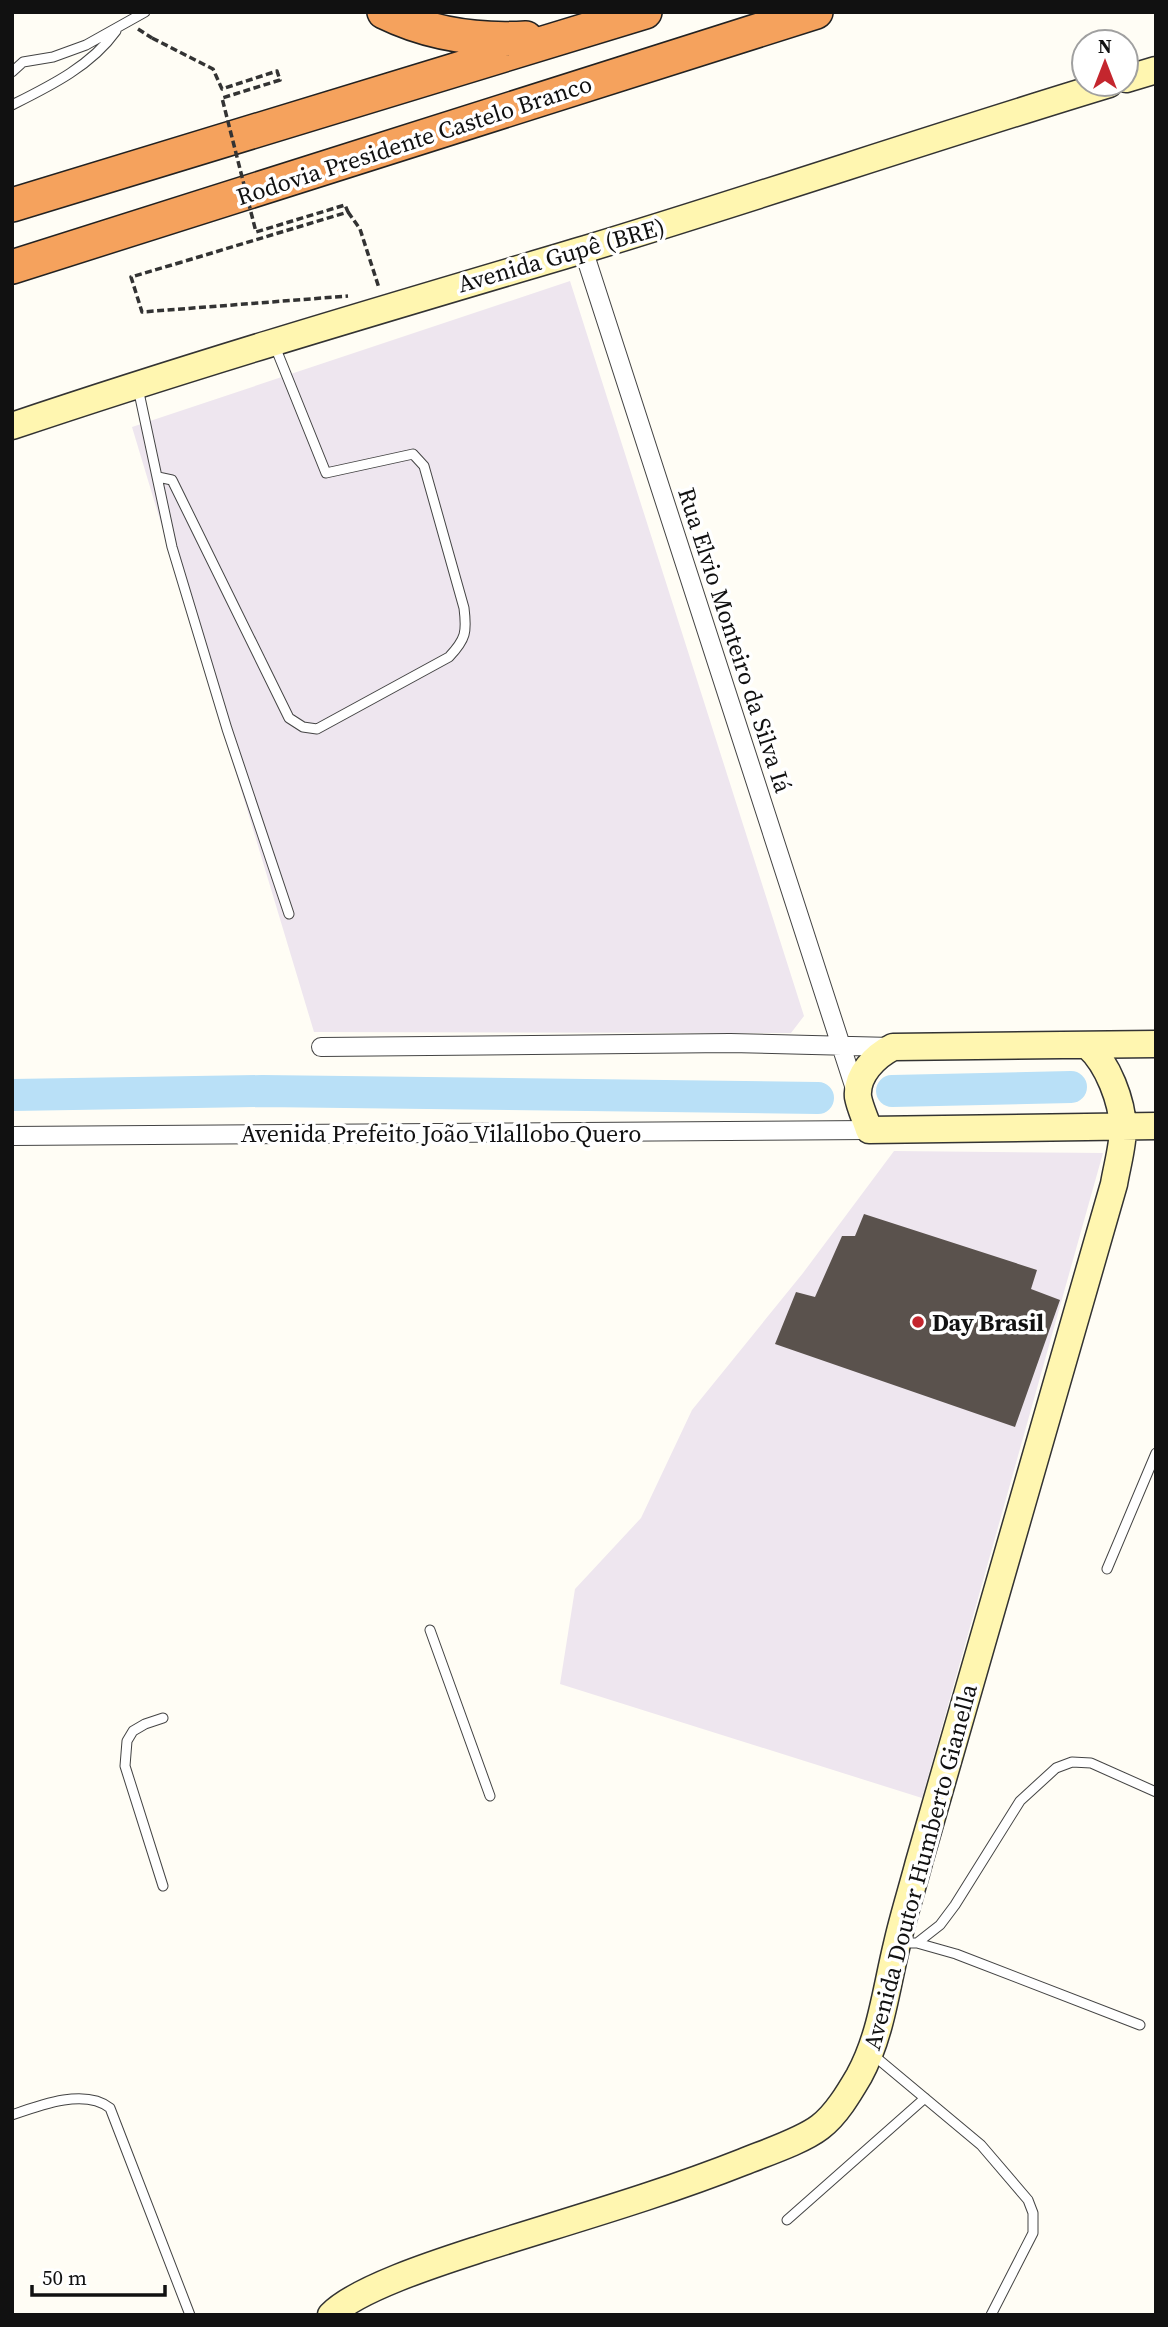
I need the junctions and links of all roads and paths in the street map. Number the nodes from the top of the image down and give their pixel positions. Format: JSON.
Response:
{"nodes":[{"id":1,"x":145,"y":12,"type":"edge"},
{"id":2,"x":384,"y":12,"type":"edge"},
{"id":3,"x":645,"y":12,"type":"edge"},
{"id":4,"x":816,"y":12,"type":"edge"},
{"id":5,"x":119,"y":26,"type":"junction"},
{"id":6,"x":570,"y":36,"type":"junction"},
{"id":7,"x":152,"y":38,"type":"dead end"},
{"id":8,"x":12,"y":72,"type":"edge"},
{"id":9,"x":1070,"y":96,"type":"edge"},
{"id":10,"x":12,"y":105,"type":"edge"},
{"id":11,"x":12,"y":205,"type":"edge"},
{"id":12,"x":348,"y":212,"type":"junction"},
{"id":13,"x":583,"y":249,"type":"junction"},
{"id":14,"x":12,"y":267,"type":"edge"},
{"id":15,"x":380,"y":293,"type":"dead end"},
{"id":16,"x":354,"y":295,"type":"dead end"},
{"id":17,"x":273,"y":342,"type":"junction"},
{"id":18,"x":136,"y":384,"type":"junction"},
{"id":19,"x":12,"y":426,"type":"edge"},
{"id":20,"x":158,"y":477,"type":"junction"},
{"id":21,"x":289,"y":914,"type":"dead end"},
{"id":22,"x":1156,"y":1044,"type":"edge"},
{"id":23,"x":840,"y":1046,"type":"junction"},
{"id":24,"x":1088,"y":1046,"type":"junction"},
{"id":25,"x":321,"y":1047,"type":"dead end"},
{"id":26,"x":893,"y":1047,"type":"junction"},
{"id":27,"x":858,"y":1098,"type":"junction"},
{"id":28,"x":1156,"y":1126,"type":"edge"},
{"id":29,"x":1123,"y":1128,"type":"junction"},
{"id":30,"x":869,"y":1130,"type":"junction"},
{"id":31,"x":12,"y":1136,"type":"edge"},
{"id":32,"x":1156,"y":1453,"type":"edge"},
{"id":33,"x":1107,"y":1569,"type":"dead end"},
{"id":34,"x":430,"y":1630,"type":"dead end"},
{"id":35,"x":163,"y":1718,"type":"dead end"},
{"id":36,"x":1156,"y":1792,"type":"edge"},
{"id":37,"x":490,"y":1796,"type":"dead end"},
{"id":38,"x":163,"y":1886,"type":"dead end"},
{"id":39,"x":907,"y":1943,"type":"junction"},
{"id":40,"x":1140,"y":2025,"type":"dead end"},
{"id":41,"x":870,"y":2052,"type":"junction"},
{"id":42,"x":925,"y":2098,"type":"junction"},
{"id":43,"x":12,"y":2115,"type":"edge"},
{"id":44,"x":788,"y":2220,"type":"dead end"},
{"id":45,"x":190,"y":2315,"type":"edge"},
{"id":46,"x":331,"y":2315,"type":"edge"},
{"id":47,"x":991,"y":2315,"type":"edge"}],
"edges":[{"from":1,"to":5,"type":"lane"},
{"from":2,"to":6,"type":"highway"},
{"from":3,"to":6,"type":"highway","name":"Rodovia Presidente Castelo Branco"},
{"from":4,"to":14,"type":"highway","name":"Rodovia Presidente Castelo Branco"},
{"from":5,"to":8,"type":"lane"},
{"from":5,"to":10,"type":"lane"},
{"from":6,"to":11,"type":"highway","name":"Rodovia Presidente Castelo Branco"},
{"from":7,"to":12,"type":"path","bridge":true},
{"from":9,"to":13,"type":"main road","name":"Avenida Gupê (BRE)"},
{"from":12,"to":15,"type":"path"},
{"from":12,"to":16,"type":"path","bridge":true},
{"from":13,"to":17,"type":"main road","name":"Avenida Gupê (BRE)"},
{"from":13,"to":23,"type":"street","name":"Rua Elvio Monteiro da Silva Iá"},
{"from":17,"to":18,"type":"main road","name":"Avenida Gupê (BRE)"},
{"from":17,"to":20,"type":"lane"},
{"from":18,"to":19,"type":"main road","name":"Avenida Gupê (BRE)"},
{"from":18,"to":20,"type":"lane"},
{"from":20,"to":21,"type":"lane"},
{"from":22,"to":24,"type":"main road"},
{"from":23,"to":25,"type":"street"},
{"from":23,"to":26,"type":"street"},
{"from":23,"to":27,"type":"street"},
{"from":24,"to":26,"type":"main road"},
{"from":24,"to":29,"type":"main road"},
{"from":26,"to":27,"type":"main road"},
{"from":27,"to":30,"type":"main road"},
{"from":28,"to":29,"type":"main road","name":"Avenida Prefeito João Vilallobo Quero"},
{"from":29,"to":30,"type":"main road","name":"Avenida Prefeito João Vilallobo Quero"},
{"from":29,"to":39,"type":"main road","name":"Avenida Doutor Humberto Gianella"},
{"from":30,"to":31,"type":"street","name":"Avenida Prefeito João Vilallobo Quero"},
{"from":32,"to":33,"type":"lane"},
{"from":34,"to":37,"type":"lane"},
{"from":35,"to":38,"type":"lane"},
{"from":36,"to":39,"type":"lane"},
{"from":39,"to":40,"type":"lane"},
{"from":39,"to":41,"type":"main road","name":"Avenida Doutor Humberto Gianella"},
{"from":41,"to":42,"type":"lane"},
{"from":41,"to":46,"type":"main road","name":"Avenida Doutor Humberto Gianella"},
{"from":42,"to":44,"type":"lane"},
{"from":42,"to":47,"type":"lane"},
{"from":43,"to":45,"type":"lane"}]}
